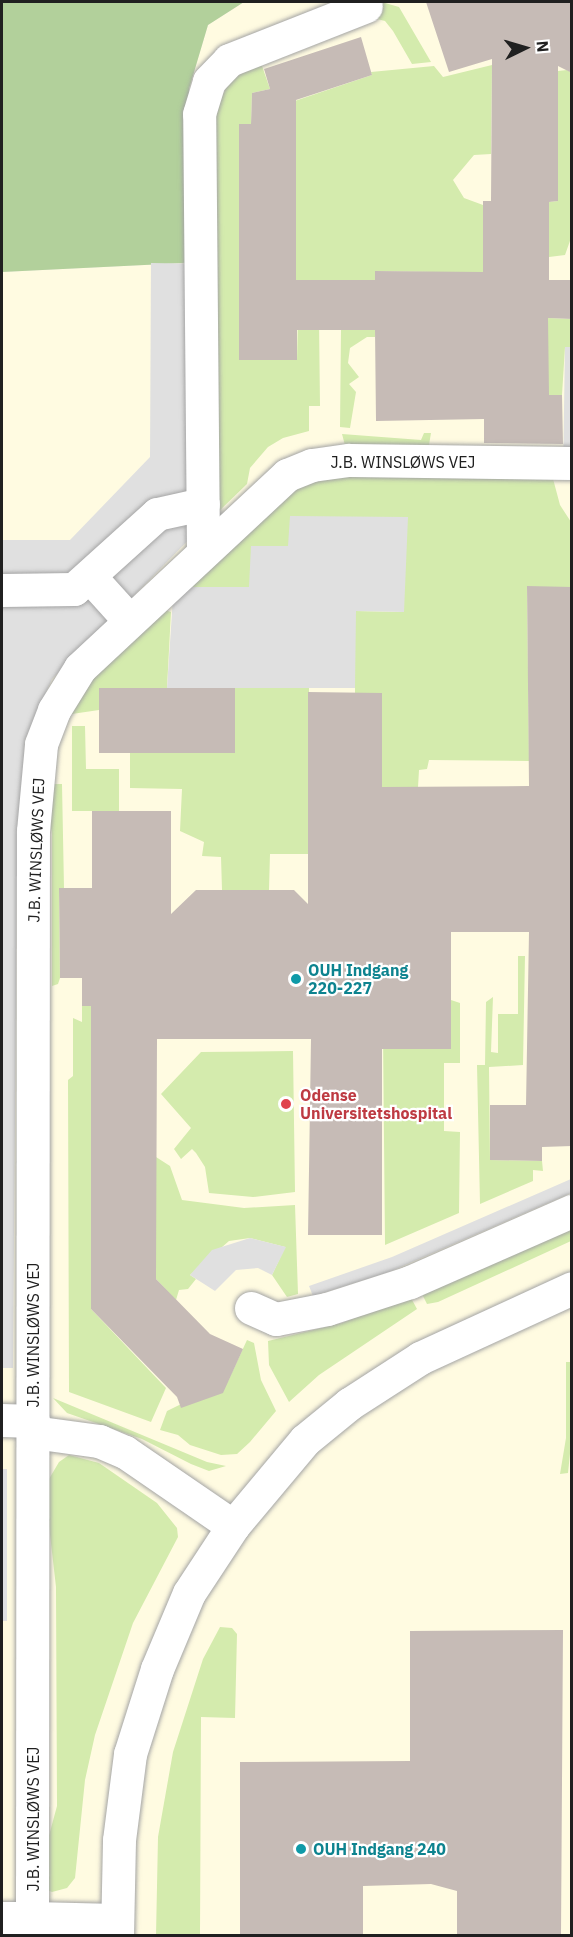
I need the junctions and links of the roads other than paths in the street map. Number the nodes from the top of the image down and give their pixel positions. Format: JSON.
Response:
{"nodes":[{"id":1,"x":366,"y":6,"type":"dead end"},
{"id":2,"x":572,"y":463,"type":"edge"},
{"id":3,"x":203,"y":504,"type":"junction"},
{"id":4,"x":203,"y":550,"type":"junction"},
{"id":5,"x":91,"y":578,"type":"junction"},
{"id":6,"x":2,"y":590,"type":"edge"},
{"id":7,"x":129,"y":620,"type":"junction"},
{"id":8,"x":572,"y":1211,"type":"edge"},
{"id":9,"x":572,"y":1288,"type":"edge"},
{"id":10,"x":251,"y":1308,"type":"dead end"},
{"id":11,"x":23,"y":1424,"type":"edge"},
{"id":12,"x":233,"y":1526,"type":"junction"},
{"id":13,"x":17,"y":1918,"type":"edge"},
{"id":14,"x":117,"y":1928,"type":"edge"}],
"edges":[{"from":1,"to":3,"type":"street"},
{"from":2,"to":4,"type":"street","name":"J.B. WINSLØWS VEJ"},
{"from":3,"to":4,"type":"street"},
{"from":3,"to":5,"type":"street"},
{"from":4,"to":7,"type":"street","name":"J.B. WINSLØWS VEJ"},
{"from":5,"to":6,"type":"street"},
{"from":5,"to":7,"type":"street"},
{"from":7,"to":11,"type":"street","name":"J.B. WINSLØWS VEJ"},
{"from":8,"to":10,"type":"street"},
{"from":9,"to":12,"type":"street","name":"J.B. WINSLØWS VEJ"},
{"from":11,"to":12,"type":"street","name":"J.B. WINSLØWS VEJ"},
{"from":11,"to":13,"type":"street","name":"J.B. WINSLØWS VEJ"},
{"from":12,"to":14,"type":"street","name":"J.B. WINSLØWS VEJ"},
{"from":13,"to":14,"type":"street","name":"J.B. WINSLØWS VEJ"}]}
